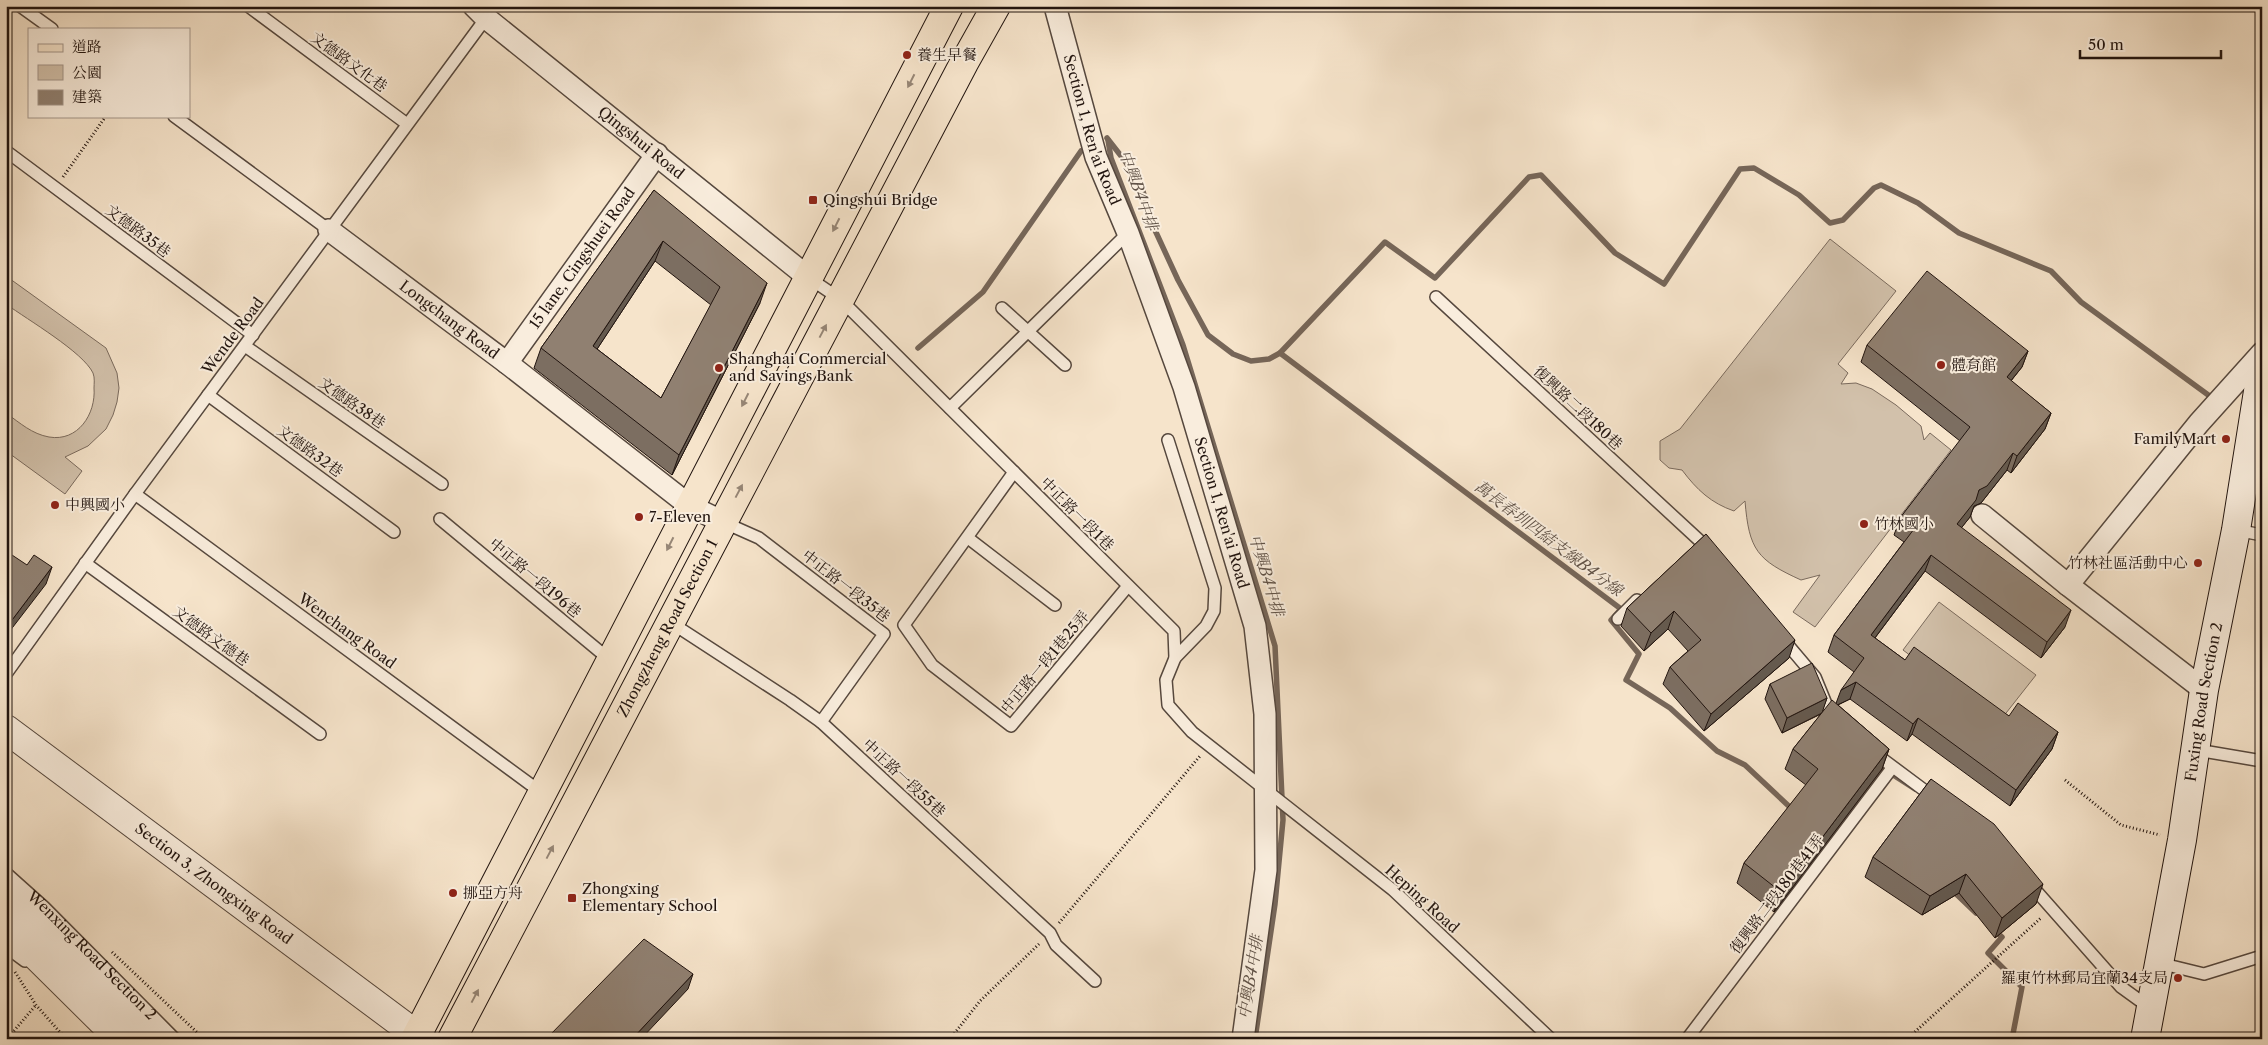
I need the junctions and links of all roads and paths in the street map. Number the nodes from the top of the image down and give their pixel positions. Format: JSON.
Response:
{"nodes":[{"id":1,"x":20,"y":6,"type":"edge"},
{"id":2,"x":248,"y":6,"type":"edge"},
{"id":3,"x":949,"y":6,"type":"edge"},
{"id":4,"x":996,"y":6,"type":"edge"},
{"id":5,"x":1055,"y":6,"type":"edge"},
{"id":6,"x":480,"y":12,"type":"edge"},
{"id":7,"x":51,"y":28,"type":"edge"},
{"id":8,"x":105,"y":118,"type":"edge"},
{"id":9,"x":177,"y":118,"type":"edge"},
{"id":10,"x":407,"y":124,"type":"junction"},
{"id":11,"x":6,"y":150,"type":"edge"},
{"id":12,"x":657,"y":154,"type":"junction"},
{"id":13,"x":55,"y":188,"type":"junction"},
{"id":14,"x":329,"y":230,"type":"junction"},
{"id":15,"x":1128,"y":233,"type":"junction"},
{"id":16,"x":809,"y":278,"type":"junction"},
{"id":17,"x":1436,"y":297,"type":"dead end"},
{"id":18,"x":840,"y":299,"type":"junction"},
{"id":19,"x":1002,"y":308,"type":"dead end"},
{"id":20,"x":1028,"y":331,"type":"junction"},
{"id":21,"x":253,"y":335,"type":"junction"},
{"id":22,"x":245,"y":346,"type":"junction"},
{"id":23,"x":2262,"y":353,"type":"edge"},
{"id":24,"x":507,"y":363,"type":"junction"},
{"id":25,"x":1065,"y":365,"type":"dead end"},
{"id":26,"x":2260,"y":382,"type":"edge"},
{"id":27,"x":208,"y":394,"type":"junction"},
{"id":28,"x":950,"y":408,"type":"junction"},
{"id":29,"x":1168,"y":440,"type":"dead end"},
{"id":30,"x":1014,"y":472,"type":"junction"},
{"id":31,"x":442,"y":484,"type":"dead end"},
{"id":32,"x":135,"y":494,"type":"junction"},
{"id":33,"x":690,"y":506,"type":"junction"},
{"id":34,"x":1982,"y":515,"type":"dead end"},
{"id":35,"x":440,"y":519,"type":"dead end"},
{"id":36,"x":723,"y":522,"type":"junction"},
{"id":37,"x":394,"y":532,"type":"dead end"},
{"id":38,"x":2249,"y":532,"type":"edge"},
{"id":39,"x":968,"y":538,"type":"junction"},
{"id":40,"x":85,"y":563,"type":"junction"},
{"id":41,"x":1719,"y":564,"type":"edge"},
{"id":42,"x":2068,"y":585,"type":"junction"},
{"id":43,"x":1128,"y":586,"type":"junction"},
{"id":44,"x":1645,"y":593,"type":"edge"},
{"id":45,"x":1055,"y":605,"type":"dead end"},
{"id":46,"x":1618,"y":619,"type":"dead end"},
{"id":47,"x":670,"y":622,"type":"junction"},
{"id":48,"x":1777,"y":632,"type":"edge"},
{"id":49,"x":1176,"y":658,"type":"junction"},
{"id":50,"x":610,"y":660,"type":"junction"},
{"id":51,"x":6,"y":674,"type":"edge"},
{"id":52,"x":2204,"y":690,"type":"junction"},
{"id":53,"x":821,"y":722,"type":"junction"},
{"id":54,"x":6,"y":729,"type":"edge"},
{"id":55,"x":1846,"y":729,"type":"edge"},
{"id":56,"x":320,"y":734,"type":"dead end"},
{"id":57,"x":1861,"y":742,"type":"edge"},
{"id":58,"x":1208,"y":746,"type":"junction"},
{"id":59,"x":2197,"y":750,"type":"junction"},
{"id":60,"x":2262,"y":761,"type":"edge"},
{"id":61,"x":1892,"y":768,"type":"junction"},
{"id":62,"x":2065,"y":780,"type":"dead end"},
{"id":63,"x":1265,"y":791,"type":"junction"},
{"id":64,"x":542,"y":793,"type":"junction"},
{"id":65,"x":1946,"y":806,"type":"edge"},
{"id":66,"x":2182,"y":840,"type":"junction"},
{"id":67,"x":6,"y":873,"type":"edge"},
{"id":68,"x":2021,"y":873,"type":"edge"},
{"id":69,"x":6,"y":891,"type":"edge"},
{"id":70,"x":2051,"y":909,"type":"junction"},
{"id":71,"x":6,"y":926,"type":"edge"},
{"id":72,"x":1050,"y":933,"type":"junction"},
{"id":73,"x":6,"y":947,"type":"edge"},
{"id":74,"x":2262,"y":956,"type":"edge"},
{"id":75,"x":2159,"y":963,"type":"junction"},
{"id":76,"x":12,"y":968,"type":"dead end"},
{"id":77,"x":1095,"y":981,"type":"dead end"},
{"id":78,"x":36,"y":1005,"type":"junction"},
{"id":79,"x":2150,"y":1008,"type":"junction"},
{"id":80,"x":113,"y":1032,"type":"edge"},
{"id":81,"x":418,"y":1038,"type":"edge"},
{"id":82,"x":7,"y":1039,"type":"edge"},
{"id":83,"x":66,"y":1039,"type":"edge"},
{"id":84,"x":158,"y":1039,"type":"edge"},
{"id":85,"x":175,"y":1039,"type":"edge"},
{"id":86,"x":452,"y":1039,"type":"edge"},
{"id":87,"x":950,"y":1039,"type":"edge"},
{"id":88,"x":1243,"y":1039,"type":"edge"},
{"id":89,"x":1551,"y":1039,"type":"edge"},
{"id":90,"x":1687,"y":1039,"type":"edge"},
{"id":91,"x":1907,"y":1039,"type":"edge"},
{"id":92,"x":2146,"y":1039,"type":"edge"}],
"edges":[{"from":1,"to":7,"type":"lane"},
{"from":2,"to":10,"type":"lane","name":"文德路文化巷"},
{"from":3,"to":16,"type":"main road","one_way":true},
{"from":4,"to":18,"type":"main road","name":"Zhongzheng Road Section 1"},
{"from":5,"to":15,"type":"street","name":"Section 1, Ren'ai Road"},
{"from":6,"to":10,"type":"lane","name":"Wende Road"},
{"from":6,"to":12,"type":"street","name":"Qingshui Road"},
{"from":8,"to":13,"type":"path"},
{"from":9,"to":14,"type":"lane","name":"Longchang Road"},
{"from":10,"to":14,"type":"lane","name":"Wende Road"},
{"from":11,"to":13,"type":"lane","name":"文德路35巷"},
{"from":12,"to":16,"type":"street","name":"Qingshui Road"},
{"from":12,"to":24,"type":"street","name":"15 lane, Cingshuei Road"},
{"from":13,"to":21,"type":"lane","name":"文德路35巷"},
{"from":14,"to":21,"type":"lane","name":"Wende Road"},
{"from":14,"to":24,"type":"street","name":"Longchang Road"},
{"from":15,"to":20,"type":"lane"},
{"from":15,"to":63,"type":"street","name":"Section 1, Ren'ai Road"},
{"from":16,"to":18,"type":"lane","name":"中正路一段1巷"},
{"from":16,"to":33,"type":"main road","one_way":true},
{"from":17,"to":41,"type":"lane","name":"復興路二段180巷"},
{"from":18,"to":28,"type":"lane","name":"中正路一段1巷"},
{"from":36,"to":18,"type":"main road","name":"Zhongzheng Road Section 1","one_way":true},
{"from":19,"to":20,"type":"lane"},
{"from":20,"to":25,"type":"lane"},
{"from":20,"to":28,"type":"lane"},
{"from":21,"to":22,"type":"lane","name":"Wende Road"},
{"from":22,"to":27,"type":"lane","name":"Wende Road"},
{"from":22,"to":31,"type":"lane","name":"文德路38巷"},
{"from":23,"to":42,"type":"street"},
{"from":24,"to":33,"type":"street","name":"Longchang Road"},
{"from":26,"to":38,"type":"street","name":"Fuxing Road Section 2"},
{"from":27,"to":32,"type":"lane","name":"Wende Road"},
{"from":27,"to":37,"type":"lane","name":"文德路32巷"},
{"from":28,"to":30,"type":"lane","name":"中正路一段1巷"},
{"from":29,"to":49,"type":"lane"},
{"from":30,"to":39,"type":"lane"},
{"from":30,"to":43,"type":"lane","name":"中正路一段1巷"},
{"from":32,"to":40,"type":"lane","name":"Wende Road"},
{"from":32,"to":64,"type":"lane","name":"Wenchang Road"},
{"from":33,"to":36,"type":"street","name":"Longchang Road"},
{"from":33,"to":50,"type":"main road","one_way":true},
{"from":34,"to":42,"type":"street"},
{"from":35,"to":50,"type":"lane","name":"中正路一段196巷"},
{"from":36,"to":47,"type":"main road","name":"Zhongzheng Road Section 1"},
{"from":36,"to":53,"type":"lane","name":"中正路一段35巷"},
{"from":38,"to":52,"type":"street","name":"Fuxing Road Section 2"},
{"from":39,"to":43,"type":"lane","name":"中正路一段1巷25弄"},
{"from":39,"to":45,"type":"lane"},
{"from":40,"to":51,"type":"lane","name":"Wende Road"},
{"from":40,"to":56,"type":"lane","name":"文德路文德巷"},
{"from":42,"to":52,"type":"street"},
{"from":43,"to":49,"type":"lane","name":"中正路一段1巷"},
{"from":44,"to":46,"type":"lane"},
{"from":47,"to":53,"type":"lane","name":"中正路一段55巷"},
{"from":86,"to":47,"type":"main road","name":"Zhongzheng Road Section 1","one_way":true},
{"from":48,"to":55,"type":"lane"},
{"from":49,"to":58,"type":"lane","name":"中正路一段1巷"},
{"from":50,"to":64,"type":"main road"},
{"from":52,"to":59,"type":"street","name":"Fuxing Road Section 2"},
{"from":53,"to":72,"type":"lane","name":"中正路一段55巷"},
{"from":54,"to":81,"type":"street","name":"Section 3, Zhongxing Road"},
{"from":57,"to":61,"type":"lane"},
{"from":58,"to":63,"type":"lane","name":"中正路一段1巷"},
{"from":58,"to":72,"type":"path"},
{"from":59,"to":60,"type":"lane"},
{"from":59,"to":66,"type":"street","name":"Fuxing Road Section 2"},
{"from":61,"to":65,"type":"lane"},
{"from":61,"to":90,"type":"lane","name":"復興路二段180巷41弄"},
{"from":62,"to":66,"type":"path"},
{"from":63,"to":88,"type":"street","name":"Section 1, Ren'ai Road"},
{"from":63,"to":89,"type":"lane","name":"Heping Road"},
{"from":64,"to":81,"type":"main road"},
{"from":66,"to":75,"type":"street","name":"Fuxing Road Section 2"},
{"from":67,"to":85,"type":"lane","name":"Wenxing Road Section 2"},
{"from":68,"to":70,"type":"lane"},
{"from":69,"to":84,"type":"street","name":"Wenxing Road Section 2"},
{"from":70,"to":79,"type":"lane"},
{"from":70,"to":91,"type":"path"},
{"from":71,"to":80,"type":"street"},
{"from":72,"to":77,"type":"lane","name":"中正路一段55巷"},
{"from":72,"to":87,"type":"path"},
{"from":73,"to":80,"type":"lane"},
{"from":74,"to":75,"type":"lane"},
{"from":75,"to":79,"type":"street","name":"Fuxing Road Section 2"},
{"from":76,"to":78,"type":"path"},
{"from":78,"to":82,"type":"path"},
{"from":78,"to":83,"type":"path"},
{"from":79,"to":92,"type":"street","name":"Fuxing Road Section 2"}]}
